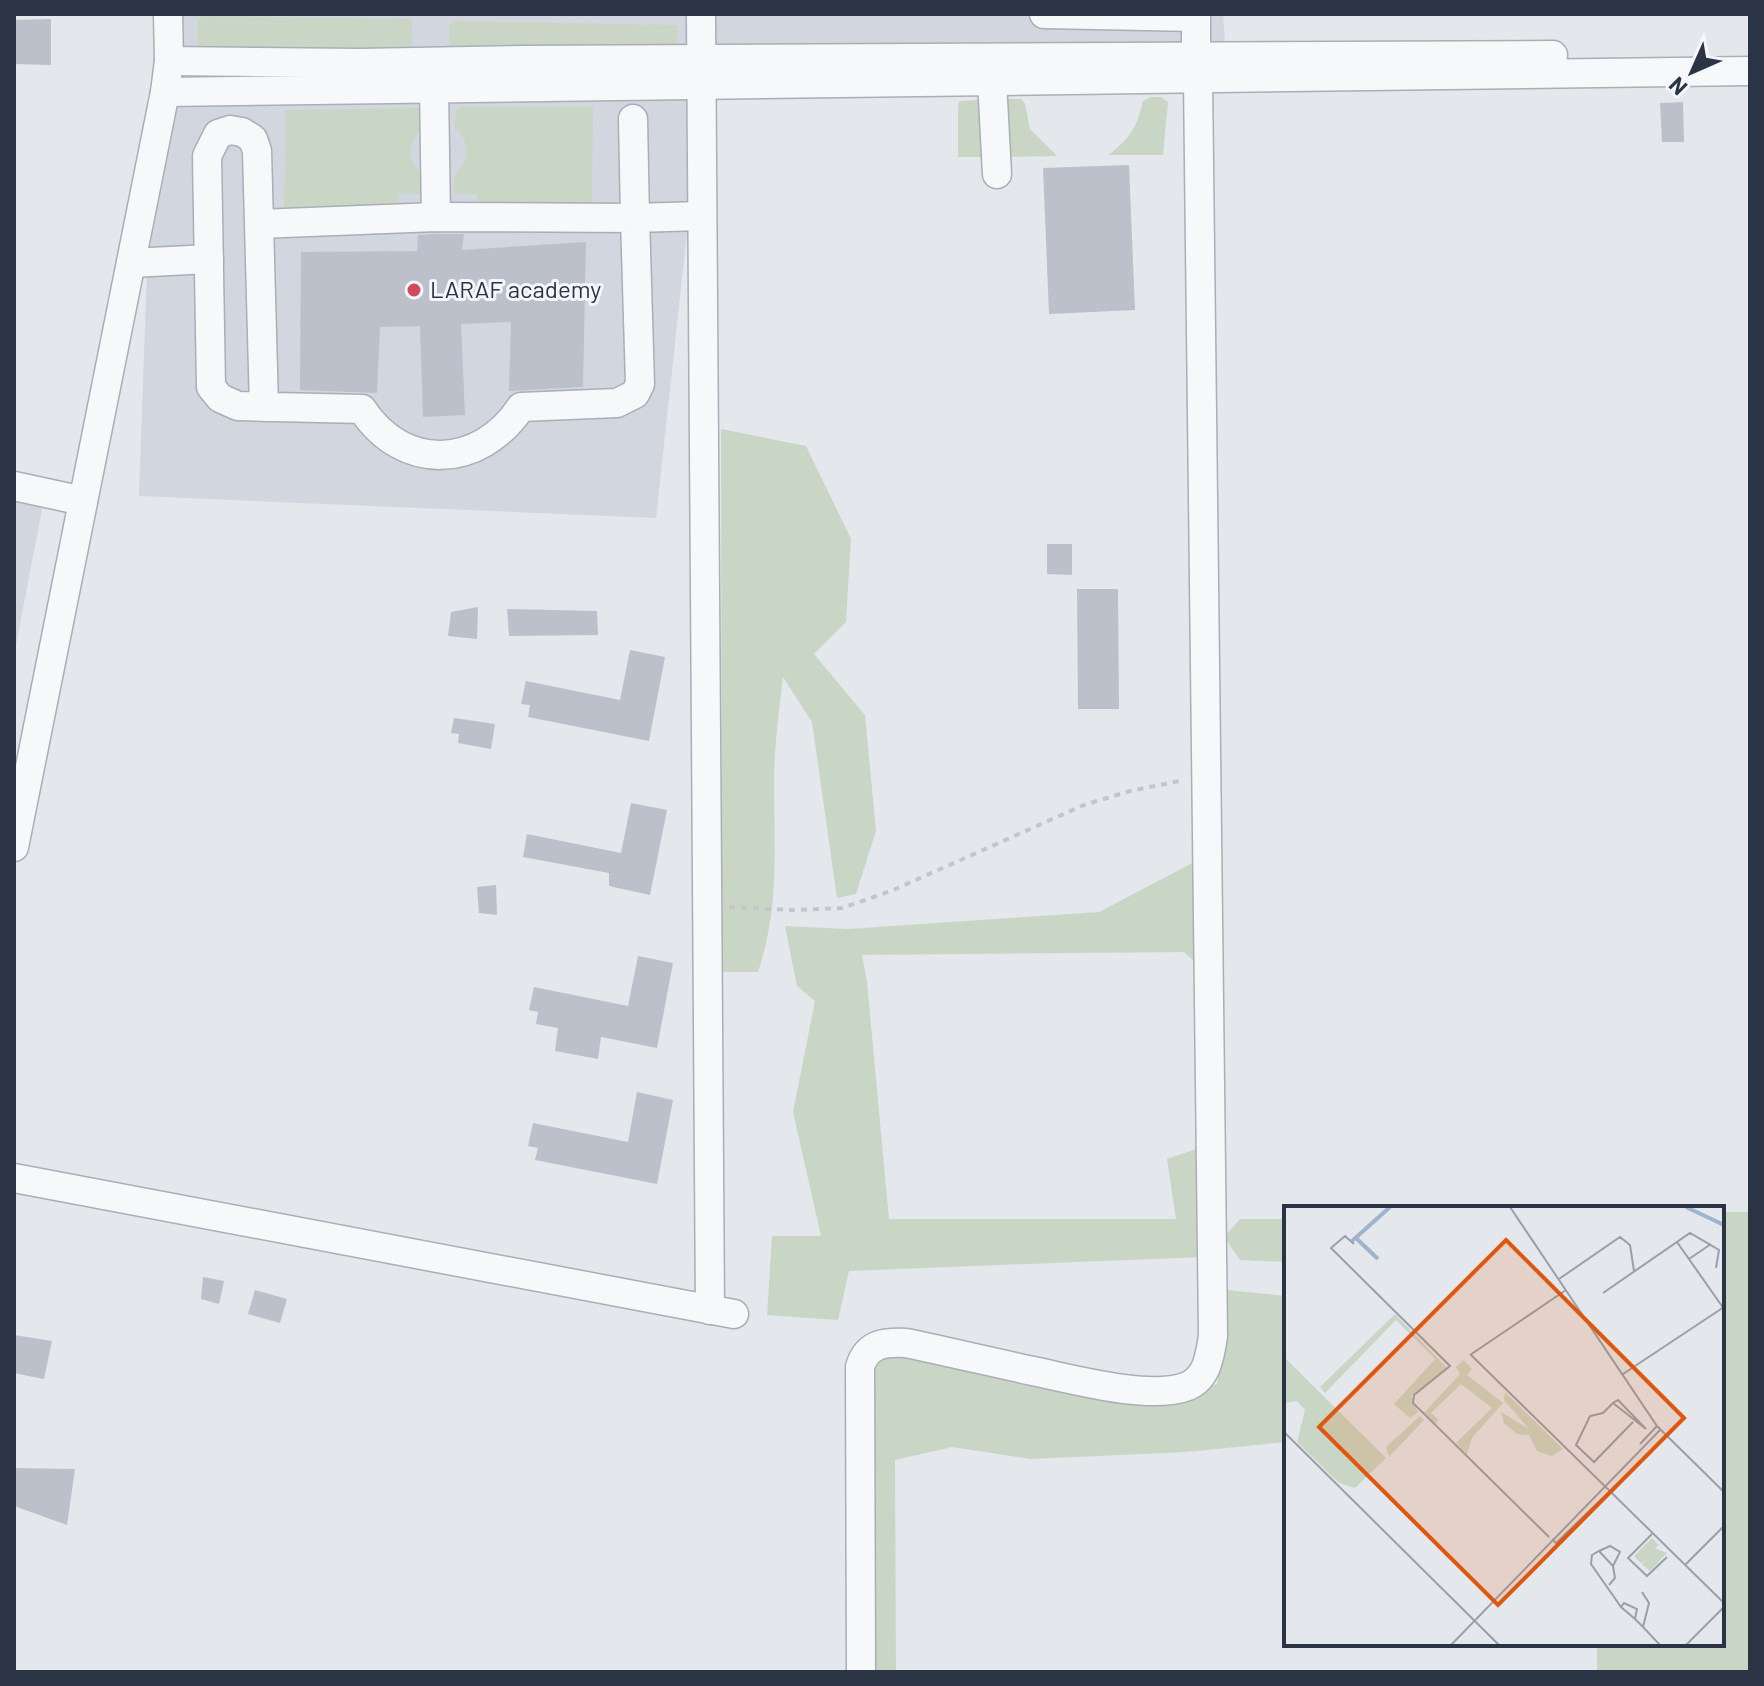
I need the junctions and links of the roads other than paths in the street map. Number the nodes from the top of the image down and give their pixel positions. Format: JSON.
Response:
{"nodes":[{"id":1,"x":168,"y":14,"type":"edge"},
{"id":2,"x":701,"y":14,"type":"edge"},
{"id":3,"x":1044,"y":14,"type":"edge"},
{"id":4,"x":1750,"y":55,"type":"edge"},
{"id":5,"x":169,"y":61,"type":"junction"},
{"id":6,"x":1197,"y":68,"type":"junction"},
{"id":7,"x":1750,"y":71,"type":"edge"},
{"id":8,"x":703,"y":72,"type":"junction"},
{"id":9,"x":992,"y":81,"type":"junction"},
{"id":10,"x":434,"y":88,"type":"junction"},
{"id":11,"x":165,"y":92,"type":"junction"},
{"id":12,"x":633,"y":119,"type":"dead end"},
{"id":13,"x":997,"y":174,"type":"dead end"},
{"id":14,"x":702,"y":216,"type":"junction"},
{"id":15,"x":436,"y":217,"type":"junction"},
{"id":16,"x":635,"y":218,"type":"junction"},
{"id":17,"x":259,"y":224,"type":"junction"},
{"id":18,"x":209,"y":259,"type":"junction"},
{"id":19,"x":131,"y":263,"type":"junction"},
{"id":20,"x":264,"y":407,"type":"junction"},
{"id":21,"x":14,"y":486,"type":"edge"},
{"id":22,"x":83,"y":501,"type":"junction"},
{"id":23,"x":14,"y":847,"type":"edge"},
{"id":24,"x":14,"y":1178,"type":"edge"},
{"id":25,"x":861,"y":1672,"type":"edge"}],
"edges":[{"from":1,"to":5,"type":"lane"},
{"from":2,"to":8,"type":"lane"},
{"from":3,"to":6,"type":"lane"},
{"from":4,"to":6,"type":"lane"},
{"from":5,"to":8,"type":"lane"},
{"from":5,"to":11,"type":"lane"},
{"from":6,"to":7,"type":"lane"},
{"from":6,"to":8,"type":"lane"},
{"from":6,"to":9,"type":"lane"},
{"from":6,"to":25,"type":"lane"},
{"from":8,"to":9,"type":"lane"},
{"from":8,"to":10,"type":"lane"},
{"from":8,"to":14,"type":"lane"},
{"from":9,"to":13,"type":"lane"},
{"from":10,"to":11,"type":"lane"},
{"from":10,"to":15,"type":"lane"},
{"from":11,"to":19,"type":"lane"},
{"from":12,"to":16,"type":"lane"},
{"from":14,"to":16,"type":"lane"},
{"from":14,"to":24,"type":"lane"},
{"from":15,"to":16,"type":"lane"},
{"from":15,"to":17,"type":"lane"},
{"from":16,"to":20,"type":"lane"},
{"from":17,"to":18,"type":"lane"},
{"from":17,"to":20,"type":"lane"},
{"from":18,"to":19,"type":"lane"},
{"from":18,"to":20,"type":"lane"},
{"from":19,"to":22,"type":"lane"},
{"from":21,"to":22,"type":"lane"},
{"from":22,"to":23,"type":"lane"}]}
